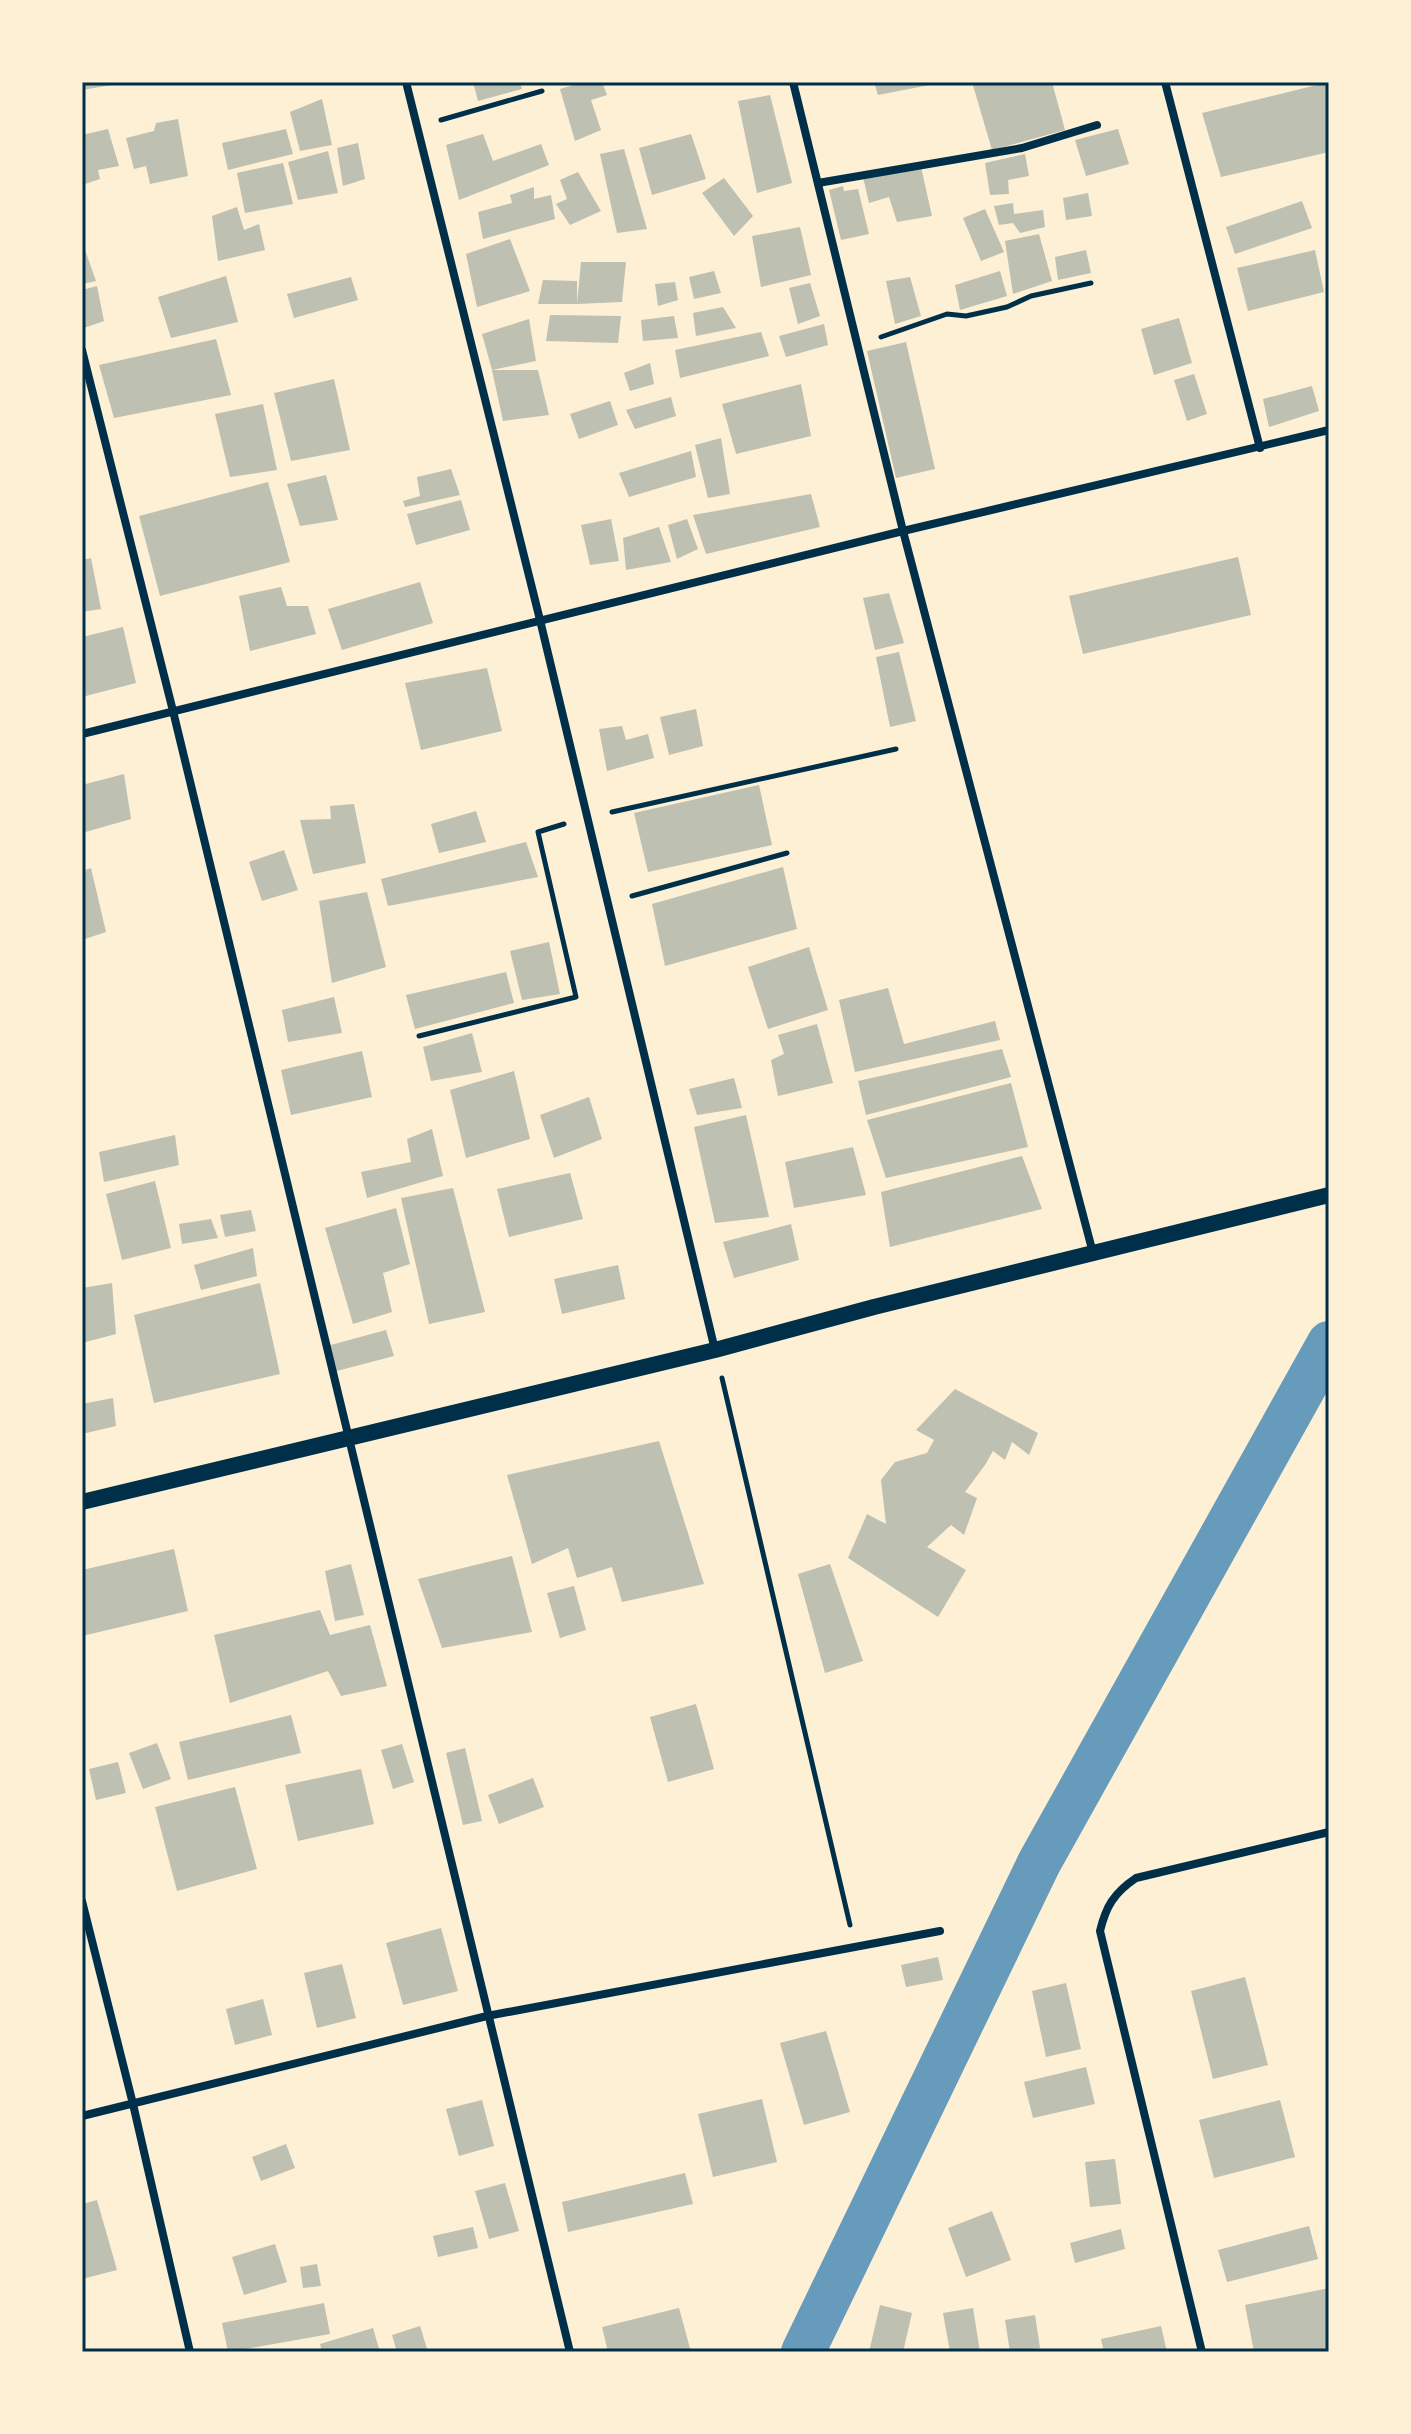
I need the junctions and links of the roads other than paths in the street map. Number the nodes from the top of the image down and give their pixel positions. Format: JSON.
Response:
{"nodes":[{"id":1,"x":406,"y":82,"type":"edge"},
{"id":2,"x":793,"y":82,"type":"edge"},
{"id":3,"x":1165,"y":82,"type":"edge"},
{"id":4,"x":1097,"y":125,"type":"dead end"},
{"id":5,"x":818,"y":183,"type":"junction"},
{"id":6,"x":82,"y":350,"type":"edge"},
{"id":7,"x":1329,"y":430,"type":"edge"},
{"id":8,"x":1260,"y":448,"type":"junction"},
{"id":9,"x":903,"y":531,"type":"junction"},
{"id":10,"x":540,"y":620,"type":"junction"},
{"id":11,"x":173,"y":711,"type":"junction"},
{"id":12,"x":82,"y":734,"type":"edge"},
{"id":13,"x":1329,"y":1195,"type":"edge"},
{"id":14,"x":1093,"y":1253,"type":"junction"},
{"id":15,"x":715,"y":1350,"type":"junction"},
{"id":16,"x":349,"y":1436,"type":"junction"},
{"id":17,"x":82,"y":1502,"type":"edge"},
{"id":18,"x":1329,"y":1832,"type":"edge"},
{"id":19,"x":82,"y":1901,"type":"edge"},
{"id":20,"x":940,"y":1931,"type":"dead end"},
{"id":21,"x":487,"y":2016,"type":"junction"},
{"id":22,"x":133,"y":2104,"type":"junction"},
{"id":23,"x":82,"y":2116,"type":"edge"},
{"id":24,"x":190,"y":2352,"type":"edge"},
{"id":25,"x":570,"y":2352,"type":"edge"},
{"id":26,"x":1202,"y":2352,"type":"edge"}],
"edges":[{"from":1,"to":10,"type":"street"},
{"from":2,"to":5,"type":"street"},
{"from":3,"to":8,"type":"street"},
{"from":4,"to":5,"type":"street"},
{"from":5,"to":9,"type":"street"},
{"from":6,"to":11,"type":"street"},
{"from":7,"to":8,"type":"street"},
{"from":8,"to":9,"type":"street"},
{"from":9,"to":10,"type":"street"},
{"from":9,"to":14,"type":"street"},
{"from":10,"to":11,"type":"street"},
{"from":10,"to":15,"type":"street"},
{"from":11,"to":12,"type":"street"},
{"from":11,"to":16,"type":"street"},
{"from":13,"to":14,"type":"main road"},
{"from":14,"to":15,"type":"main road"},
{"from":15,"to":16,"type":"main road"},
{"from":16,"to":17,"type":"main road"},
{"from":16,"to":21,"type":"street"},
{"from":18,"to":26,"type":"street"},
{"from":19,"to":22,"type":"street"},
{"from":20,"to":21,"type":"street"},
{"from":21,"to":22,"type":"street"},
{"from":21,"to":25,"type":"street"},
{"from":22,"to":23,"type":"street"},
{"from":22,"to":24,"type":"street"}]}
